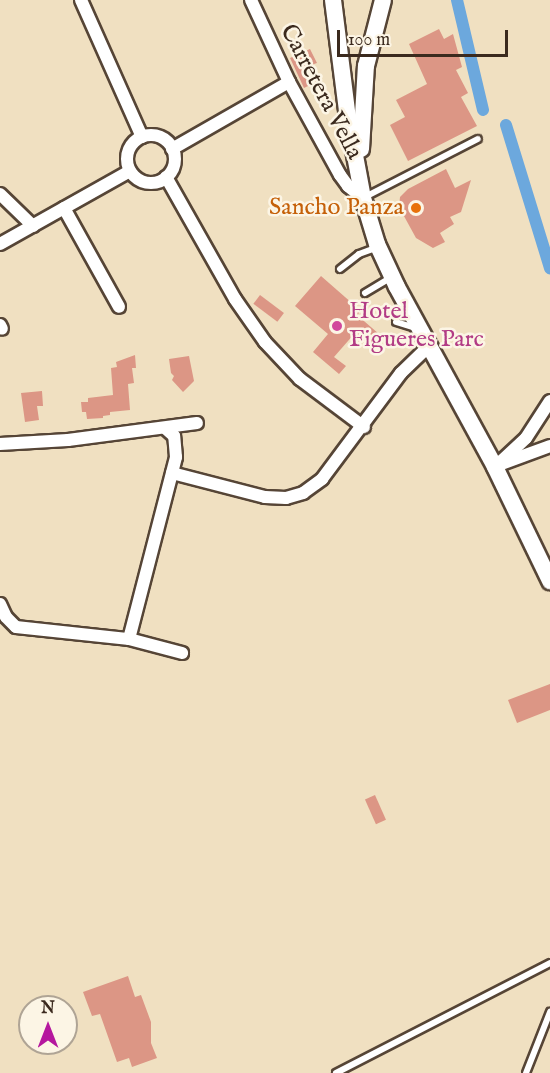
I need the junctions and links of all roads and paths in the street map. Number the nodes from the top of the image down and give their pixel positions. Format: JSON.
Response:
{"nodes":[{"id":1,"x":81,"y":0,"type":"edge"},
{"id":2,"x":251,"y":0,"type":"edge"},
{"id":3,"x":333,"y":0,"type":"edge"},
{"id":4,"x":383,"y":0,"type":"edge"},
{"id":5,"x":289,"y":82,"type":"junction"},
{"id":6,"x":142,"y":137,"type":"junction"},
{"id":7,"x":478,"y":139,"type":"dead end"},
{"id":8,"x":172,"y":149,"type":"junction"},
{"id":9,"x":130,"y":171,"type":"junction"},
{"id":10,"x":166,"y":177,"type":"junction"},
{"id":11,"x":360,"y":179,"type":"junction"},
{"id":12,"x":0,"y":194,"type":"edge"},
{"id":13,"x":363,"y":198,"type":"junction"},
{"id":14,"x":64,"y":208,"type":"junction"},
{"id":15,"x":33,"y":226,"type":"junction"},
{"id":16,"x":1,"y":242,"type":"edge"},
{"id":17,"x":378,"y":247,"type":"junction"},
{"id":18,"x":340,"y":269,"type":"dead end"},
{"id":19,"x":392,"y":277,"type":"junction"},
{"id":20,"x":365,"y":293,"type":"dead end"},
{"id":21,"x":118,"y":307,"type":"dead end"},
{"id":22,"x":396,"y":322,"type":"dead end"},
{"id":23,"x":420,"y":329,"type":"junction"},
{"id":24,"x":429,"y":346,"type":"junction"},
{"id":25,"x":550,"y":401,"type":"edge"},
{"id":26,"x":197,"y":423,"type":"dead end"},
{"id":27,"x":363,"y":427,"type":"junction"},
{"id":28,"x":165,"y":428,"type":"junction"},
{"id":29,"x":0,"y":444,"type":"edge"},
{"id":30,"x":550,"y":446,"type":"edge"},
{"id":31,"x":495,"y":467,"type":"junction"},
{"id":32,"x":172,"y":473,"type":"junction"},
{"id":33,"x":550,"y":581,"type":"edge"},
{"id":34,"x":0,"y":604,"type":"edge"},
{"id":35,"x":129,"y":639,"type":"junction"},
{"id":36,"x":182,"y":652,"type":"dead end"},
{"id":37,"x":550,"y":963,"type":"edge"},
{"id":38,"x":550,"y":1012,"type":"edge"},
{"id":39,"x":336,"y":1073,"type":"edge"},
{"id":40,"x":526,"y":1073,"type":"edge"}],
"edges":[{"from":1,"to":6,"type":"street"},
{"from":2,"to":5,"type":"street","name":"Carretera Vella"},
{"from":3,"to":11,"type":"main road"},
{"from":4,"to":11,"type":"main road"},
{"from":5,"to":8,"type":"street"},
{"from":5,"to":13,"type":"street","name":"Carretera Vella"},
{"from":6,"to":8,"type":"street"},
{"from":6,"to":9,"type":"street"},
{"from":7,"to":13,"type":"lane"},
{"from":8,"to":10,"type":"street"},
{"from":9,"to":10,"type":"street"},
{"from":9,"to":14,"type":"street"},
{"from":10,"to":27,"type":"street"},
{"from":11,"to":13,"type":"main road"},
{"from":12,"to":15,"type":"street"},
{"from":13,"to":17,"type":"main road"},
{"from":14,"to":15,"type":"street"},
{"from":14,"to":21,"type":"street"},
{"from":15,"to":16,"type":"street"},
{"from":17,"to":18,"type":"lane"},
{"from":17,"to":19,"type":"main road"},
{"from":19,"to":20,"type":"lane"},
{"from":19,"to":23,"type":"main road"},
{"from":22,"to":23,"type":"lane"},
{"from":23,"to":24,"type":"main road"},
{"from":24,"to":27,"type":"street"},
{"from":24,"to":31,"type":"main road"},
{"from":25,"to":31,"type":"street"},
{"from":26,"to":28,"type":"street"},
{"from":27,"to":32,"type":"street"},
{"from":28,"to":29,"type":"street"},
{"from":28,"to":32,"type":"street"},
{"from":30,"to":31,"type":"street"},
{"from":31,"to":33,"type":"main road"},
{"from":32,"to":35,"type":"street"},
{"from":34,"to":35,"type":"street"},
{"from":35,"to":36,"type":"street"},
{"from":37,"to":39,"type":"lane"},
{"from":38,"to":40,"type":"lane"}]}
